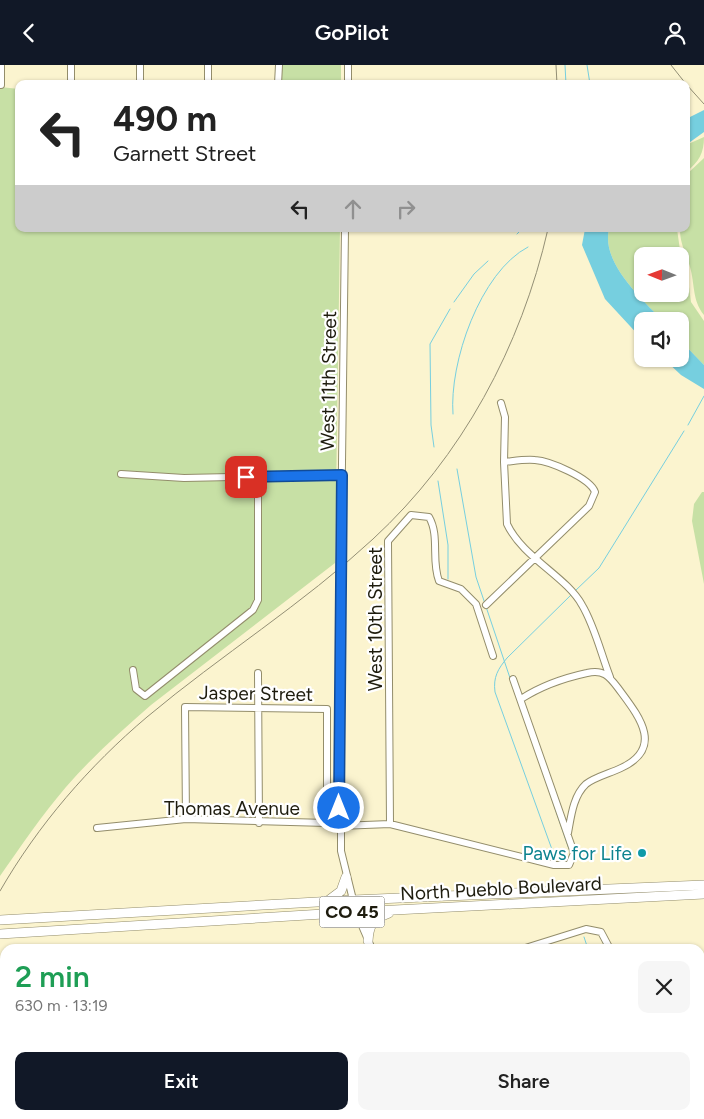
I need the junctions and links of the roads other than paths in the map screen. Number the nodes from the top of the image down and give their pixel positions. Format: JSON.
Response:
{"nodes":[{"id":1,"x":1,"y":65,"type":"edge"},
{"id":2,"x":71,"y":65,"type":"edge"},
{"id":3,"x":140,"y":65,"type":"edge"},
{"id":4,"x":208,"y":65,"type":"edge"},
{"id":5,"x":279,"y":65,"type":"edge"},
{"id":6,"x":348,"y":65,"type":"edge"},
{"id":7,"x":71,"y":80,"type":"edge"},
{"id":8,"x":140,"y":80,"type":"edge"},
{"id":9,"x":208,"y":80,"type":"edge"},
{"id":10,"x":278,"y":80,"type":"edge"},
{"id":11,"x":348,"y":80,"type":"edge"},
{"id":12,"x":1,"y":85,"type":"edge"},
{"id":13,"x":345,"y":232,"type":"edge"},
{"id":14,"x":502,"y":403,"type":"dead end"},
{"id":15,"x":504,"y":462,"type":"junction"},
{"id":16,"x":121,"y":474,"type":"dead end"},
{"id":17,"x":342,"y":475,"type":"junction"},
{"id":18,"x":258,"y":477,"type":"junction"},
{"id":19,"x":534,"y":558,"type":"junction"},
{"id":20,"x":486,"y":605,"type":"dead end"},
{"id":21,"x":493,"y":656,"type":"dead end"},
{"id":22,"x":133,"y":670,"type":"dead end"},
{"id":23,"x":258,"y":673,"type":"dead end"},
{"id":24,"x":610,"y":677,"type":"junction"},
{"id":25,"x":513,"y":679,"type":"dead end"},
{"id":26,"x":520,"y":699,"type":"junction"},
{"id":27,"x":257,"y":706,"type":"junction"},
{"id":28,"x":328,"y":727,"type":"junction"},
{"id":29,"x":340,"y":727,"type":"junction"},
{"id":30,"x":186,"y":819,"type":"junction"},
{"id":31,"x":259,"y":823,"type":"junction"},
{"id":32,"x":327,"y":823,"type":"junction"},
{"id":33,"x":390,"y":825,"type":"junction"},
{"id":34,"x":339,"y":826,"type":"junction"},
{"id":35,"x":97,"y":828,"type":"dead end"},
{"id":36,"x":568,"y":834,"type":"junction"},
{"id":37,"x":346,"y":877,"type":"junction"},
{"id":38,"x":704,"y":885,"type":"edge"},
{"id":39,"x":704,"y":894,"type":"edge"},
{"id":40,"x":353,"y":900,"type":"junction"},
{"id":41,"x":326,"y":901,"type":"junction"},
{"id":42,"x":399,"y":909,"type":"junction"},
{"id":43,"x":356,"y":912,"type":"junction"},
{"id":44,"x":0,"y":921,"type":"edge"},
{"id":45,"x":0,"y":934,"type":"edge"},
{"id":46,"x":370,"y":944,"type":"edge"},
{"id":47,"x":370,"y":944,"type":"edge"},
{"id":48,"x":538,"y":944,"type":"edge"},
{"id":49,"x":608,"y":944,"type":"edge"}],
"edges":[{"from":1,"to":12,"type":"street"},
{"from":2,"to":7,"type":"street"},
{"from":3,"to":8,"type":"street"},
{"from":4,"to":9,"type":"street"},
{"from":5,"to":10,"type":"street"},
{"from":6,"to":11,"type":"street"},
{"from":13,"to":17,"type":"street","name":"West 11th Street"},
{"from":14,"to":15,"type":"street"},
{"from":15,"to":19,"type":"street"},
{"from":15,"to":19,"type":"street"},
{"from":16,"to":18,"type":"street"},
{"from":17,"to":18,"type":"street"},
{"from":17,"to":29,"type":"street","name":"West 11th Street","bridge":true},
{"from":18,"to":22,"type":"street"},
{"from":19,"to":20,"type":"street"},
{"from":19,"to":24,"type":"street"},
{"from":21,"to":33,"type":"street","name":"West 10th Street"},
{"from":23,"to":27,"type":"street"},
{"from":24,"to":26,"type":"street"},
{"from":24,"to":36,"type":"street"},
{"from":25,"to":26,"type":"street"},
{"from":26,"to":36,"type":"street"},
{"from":27,"to":28,"type":"street","name":"Jasper Street"},
{"from":27,"to":30,"type":"street","name":"Jasper Street"},
{"from":27,"to":31,"type":"street"},
{"from":28,"to":29,"type":"street"},
{"from":28,"to":32,"type":"street"},
{"from":29,"to":34,"type":"street","name":"West 11th Street"},
{"from":30,"to":31,"type":"street","name":"Thomas Avenue"},
{"from":30,"to":35,"type":"street","name":"Thomas Avenue"},
{"from":31,"to":32,"type":"street","name":"Thomas Avenue"},
{"from":32,"to":34,"type":"street","name":"Thomas Avenue"},
{"from":33,"to":34,"type":"street","name":"Thomas Avenue"},
{"from":33,"to":36,"type":"street","name":"Thomas Avenue"},
{"from":34,"to":37,"type":"street","name":"West 11th Street"},
{"from":37,"to":40,"type":"street","name":"West 11th Street"},
{"from":37,"to":41,"type":"main road"},
{"from":38,"to":40,"type":"main road","name":"North Pueblo Boulevard","number":"CO 45"},
{"from":39,"to":42,"type":"main road","name":"North Pueblo Boulevard","number":"CO 45"},
{"from":40,"to":41,"type":"main road","name":"North Pueblo Boulevard","number":"CO 45"},
{"from":40,"to":43,"type":"street","name":"West 11th Street"},
{"from":41,"to":44,"type":"main road","name":"North Pueblo Boulevard","number":"CO 45"},
{"from":42,"to":43,"type":"main road","name":"North Pueblo Boulevard","number":"CO 45"},
{"from":42,"to":46,"type":"main road"},
{"from":43,"to":45,"type":"main road","name":"North Pueblo Boulevard","number":"CO 45"},
{"from":43,"to":47,"type":"street","name":"West 11th Street"},
{"from":48,"to":49,"type":"street"}]}
